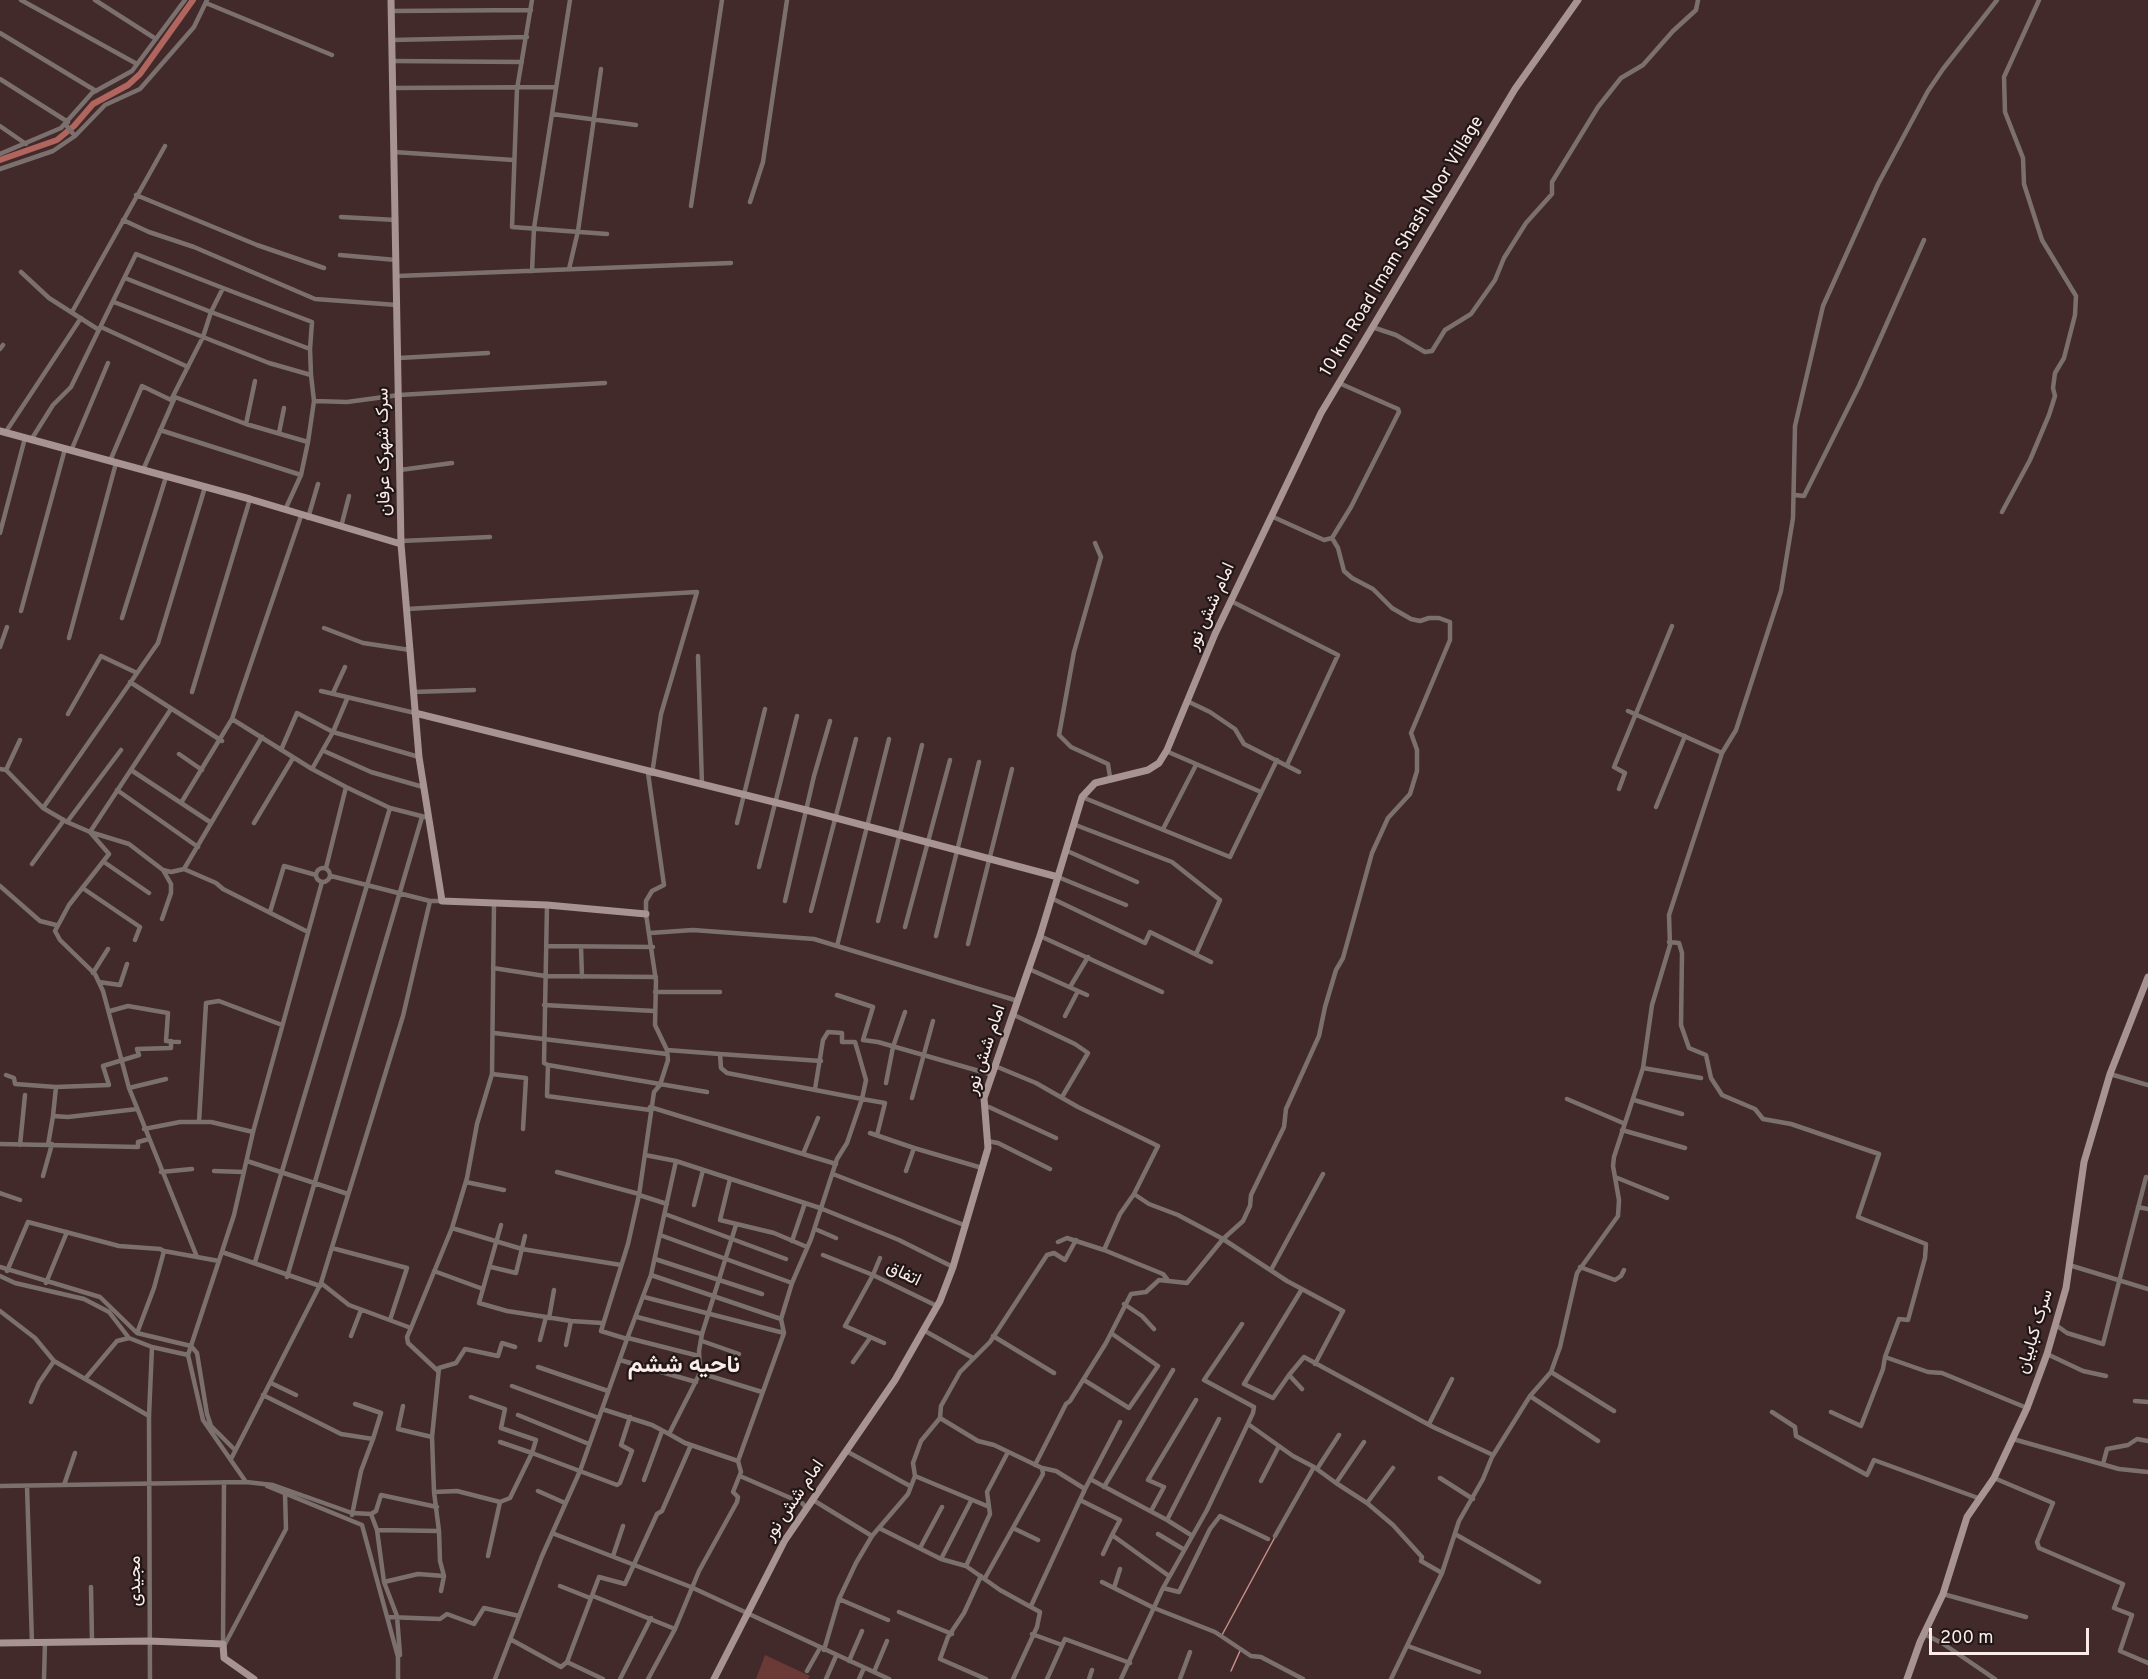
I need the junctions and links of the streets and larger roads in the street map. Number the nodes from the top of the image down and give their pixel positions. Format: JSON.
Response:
{"nodes":[{"id":1,"x":21,"y":0,"type":"edge"},
{"id":2,"x":95,"y":0,"type":"edge"},
{"id":3,"x":391,"y":0,"type":"edge"},
{"id":4,"x":532,"y":0,"type":"edge"},
{"id":5,"x":570,"y":0,"type":"edge"},
{"id":6,"x":722,"y":0,"type":"edge"},
{"id":7,"x":787,"y":0,"type":"edge"},
{"id":8,"x":1578,"y":0,"type":"edge"},
{"id":9,"x":1698,"y":0,"type":"edge"},
{"id":10,"x":1997,"y":0,"type":"edge"},
{"id":11,"x":2039,"y":0,"type":"edge"},
{"id":12,"x":182,"y":1,"type":"edge"},
{"id":13,"x":207,"y":2,"type":"edge"},
{"id":14,"x":531,"y":10,"type":"junction"},
{"id":15,"x":391,"y":11,"type":"junction"},
{"id":16,"x":0,"y":33,"type":"edge"},
{"id":17,"x":527,"y":37,"type":"junction"},
{"id":18,"x":156,"y":39,"type":"junction"},
{"id":19,"x":392,"y":40,"type":"junction"},
{"id":20,"x":332,"y":55,"type":"dead end"},
{"id":21,"x":392,"y":61,"type":"junction"},
{"id":22,"x":522,"y":62,"type":"junction"},
{"id":23,"x":137,"y":64,"type":"junction"},
{"id":24,"x":601,"y":69,"type":"dead end"},
{"id":25,"x":0,"y":79,"type":"edge"},
{"id":26,"x":556,"y":87,"type":"junction"},
{"id":27,"x":393,"y":88,"type":"junction"},
{"id":28,"x":517,"y":89,"type":"junction"},
{"id":29,"x":96,"y":91,"type":"junction"},
{"id":30,"x":552,"y":114,"type":"junction"},
{"id":31,"x":594,"y":119,"type":"junction"},
{"id":32,"x":67,"y":123,"type":"junction"},
{"id":33,"x":636,"y":125,"type":"dead end"},
{"id":34,"x":0,"y":126,"type":"edge"},
{"id":35,"x":75,"y":136,"type":"junction"},
{"id":36,"x":26,"y":144,"type":"junction"},
{"id":37,"x":165,"y":146,"type":"dead end"},
{"id":38,"x":394,"y":152,"type":"junction"},
{"id":39,"x":0,"y":154,"type":"edge"},
{"id":40,"x":513,"y":160,"type":"junction"},
{"id":41,"x":0,"y":169,"type":"edge"},
{"id":42,"x":136,"y":195,"type":"junction"},
{"id":43,"x":750,"y":202,"type":"dead end"},
{"id":44,"x":691,"y":206,"type":"dead end"},
{"id":45,"x":341,"y":217,"type":"dead end"},
{"id":46,"x":123,"y":220,"type":"junction"},
{"id":47,"x":396,"y":220,"type":"junction"},
{"id":48,"x":534,"y":228,"type":"junction"},
{"id":49,"x":578,"y":231,"type":"junction"},
{"id":50,"x":607,"y":234,"type":"dead end"},
{"id":51,"x":1924,"y":240,"type":"dead end"},
{"id":52,"x":340,"y":255,"type":"dead end"},
{"id":53,"x":396,"y":260,"type":"junction"},
{"id":54,"x":731,"y":263,"type":"dead end"},
{"id":55,"x":324,"y":268,"type":"dead end"},
{"id":56,"x":569,"y":269,"type":"junction"},
{"id":57,"x":532,"y":271,"type":"junction"},
{"id":58,"x":21,"y":272,"type":"dead end"},
{"id":59,"x":397,"y":276,"type":"junction"},
{"id":60,"x":125,"y":278,"type":"junction"},
{"id":61,"x":223,"y":288,"type":"junction"},
{"id":62,"x":114,"y":302,"type":"junction"},
{"id":63,"x":397,"y":305,"type":"junction"},
{"id":64,"x":72,"y":312,"type":"junction"},
{"id":65,"x":211,"y":312,"type":"junction"},
{"id":66,"x":81,"y":318,"type":"junction"},
{"id":67,"x":1372,"y":327,"type":"junction"},
{"id":68,"x":100,"y":328,"type":"junction"},
{"id":69,"x":203,"y":337,"type":"junction"},
{"id":70,"x":310,"y":349,"type":"junction"},
{"id":71,"x":488,"y":353,"type":"dead end"},
{"id":72,"x":399,"y":358,"type":"junction"},
{"id":73,"x":108,"y":363,"type":"dead end"},
{"id":74,"x":188,"y":367,"type":"junction"},
{"id":75,"x":311,"y":375,"type":"junction"},
{"id":76,"x":255,"y":381,"type":"dead end"},
{"id":77,"x":605,"y":383,"type":"dead end"},
{"id":78,"x":1339,"y":383,"type":"junction"},
{"id":79,"x":399,"y":395,"type":"junction"},
{"id":80,"x":175,"y":397,"type":"junction"},
{"id":81,"x":314,"y":401,"type":"junction"},
{"id":82,"x":284,"y":408,"type":"dead end"},
{"id":83,"x":246,"y":424,"type":"junction"},
{"id":84,"x":160,"y":430,"type":"junction"},
{"id":85,"x":2,"y":432,"type":"edge"},
{"id":86,"x":279,"y":434,"type":"junction"},
{"id":87,"x":28,"y":439,"type":"junction"},
{"id":88,"x":308,"y":442,"type":"junction"},
{"id":89,"x":68,"y":450,"type":"junction"},
{"id":90,"x":113,"y":462,"type":"junction"},
{"id":91,"x":452,"y":463,"type":"dead end"},
{"id":92,"x":143,"y":470,"type":"junction"},
{"id":93,"x":400,"y":470,"type":"junction"},
{"id":94,"x":300,"y":475,"type":"junction"},
{"id":95,"x":166,"y":477,"type":"junction"},
{"id":96,"x":318,"y":484,"type":"dead end"},
{"id":97,"x":205,"y":487,"type":"junction"},
{"id":98,"x":1795,"y":495,"type":"junction"},
{"id":99,"x":349,"y":496,"type":"dead end"},
{"id":100,"x":250,"y":499,"type":"junction"},
{"id":101,"x":285,"y":510,"type":"junction"},
{"id":102,"x":2002,"y":512,"type":"dead end"},
{"id":103,"x":305,"y":517,"type":"junction"},
{"id":104,"x":1270,"y":518,"type":"junction"},
{"id":105,"x":341,"y":527,"type":"junction"},
{"id":106,"x":0,"y":533,"type":"edge"},
{"id":107,"x":490,"y":537,"type":"dead end"},
{"id":108,"x":1332,"y":538,"type":"junction"},
{"id":109,"x":401,"y":542,"type":"junction"},
{"id":110,"x":1095,"y":543,"type":"dead end"},
{"id":111,"x":1230,"y":601,"type":"junction"},
{"id":112,"x":407,"y":609,"type":"junction"},
{"id":113,"x":21,"y":611,"type":"dead end"},
{"id":114,"x":122,"y":618,"type":"dead end"},
{"id":115,"x":1672,"y":626,"type":"dead end"},
{"id":116,"x":7,"y":627,"type":"dead end"},
{"id":117,"x":324,"y":628,"type":"dead end"},
{"id":118,"x":69,"y":638,"type":"dead end"},
{"id":119,"x":0,"y":647,"type":"edge"},
{"id":120,"x":410,"y":650,"type":"junction"},
{"id":121,"x":698,"y":656,"type":"dead end"},
{"id":122,"x":345,"y":667,"type":"dead end"},
{"id":123,"x":136,"y":673,"type":"junction"},
{"id":124,"x":130,"y":682,"type":"junction"},
{"id":125,"x":474,"y":690,"type":"dead end"},
{"id":126,"x":321,"y":691,"type":"dead end"},
{"id":127,"x":192,"y":692,"type":"dead end"},
{"id":128,"x":413,"y":692,"type":"junction"},
{"id":129,"x":333,"y":693,"type":"junction"},
{"id":130,"x":347,"y":699,"type":"junction"},
{"id":131,"x":1187,"y":702,"type":"junction"},
{"id":132,"x":171,"y":709,"type":"junction"},
{"id":133,"x":765,"y":709,"type":"dead end"},
{"id":134,"x":1628,"y":711,"type":"dead end"},
{"id":135,"x":415,"y":713,"type":"junction"},
{"id":136,"x":68,"y":714,"type":"dead end"},
{"id":137,"x":1636,"y":714,"type":"junction"},
{"id":138,"x":797,"y":716,"type":"dead end"},
{"id":139,"x":232,"y":719,"type":"junction"},
{"id":140,"x":830,"y":722,"type":"dead end"},
{"id":141,"x":333,"y":732,"type":"junction"},
{"id":142,"x":1685,"y":736,"type":"junction"},
{"id":143,"x":262,"y":737,"type":"junction"},
{"id":144,"x":856,"y":739,"type":"dead end"},
{"id":145,"x":889,"y":739,"type":"dead end"},
{"id":146,"x":20,"y":740,"type":"dead end"},
{"id":147,"x":222,"y":741,"type":"junction"},
{"id":148,"x":921,"y":745,"type":"dead end"},
{"id":149,"x":121,"y":750,"type":"dead end"},
{"id":150,"x":281,"y":750,"type":"junction"},
{"id":151,"x":324,"y":751,"type":"junction"},
{"id":152,"x":1166,"y":751,"type":"junction"},
{"id":153,"x":1722,"y":753,"type":"junction"},
{"id":154,"x":179,"y":754,"type":"dead end"},
{"id":155,"x":419,"y":757,"type":"junction"},
{"id":156,"x":293,"y":758,"type":"junction"},
{"id":157,"x":950,"y":760,"type":"dead end"},
{"id":158,"x":1277,"y":760,"type":"junction"},
{"id":159,"x":980,"y":762,"type":"dead end"},
{"id":160,"x":1196,"y":765,"type":"junction"},
{"id":161,"x":1287,"y":765,"type":"junction"},
{"id":162,"x":312,"y":769,"type":"junction"},
{"id":163,"x":1012,"y":769,"type":"dead end"},
{"id":164,"x":3,"y":770,"type":"edge"},
{"id":165,"x":131,"y":770,"type":"junction"},
{"id":166,"x":202,"y":770,"type":"junction"},
{"id":167,"x":1299,"y":772,"type":"dead end"},
{"id":168,"x":650,"y":773,"type":"junction"},
{"id":169,"x":1110,"y":777,"type":"junction"},
{"id":170,"x":702,"y":785,"type":"junction"},
{"id":171,"x":346,"y":787,"type":"junction"},
{"id":172,"x":423,"y":788,"type":"junction"},
{"id":173,"x":1619,"y":789,"type":"dead end"},
{"id":174,"x":117,"y":790,"type":"junction"},
{"id":175,"x":1261,"y":792,"type":"junction"},
{"id":176,"x":745,"y":796,"type":"junction"},
{"id":177,"x":1082,"y":797,"type":"junction"},
{"id":178,"x":182,"y":803,"type":"junction"},
{"id":179,"x":775,"y":804,"type":"junction"},
{"id":180,"x":1656,"y":807,"type":"dead end"},
{"id":181,"x":43,"y":808,"type":"junction"},
{"id":182,"x":390,"y":808,"type":"junction"},
{"id":183,"x":806,"y":810,"type":"junction"},
{"id":184,"x":425,"y":817,"type":"junction"},
{"id":185,"x":835,"y":818,"type":"junction"},
{"id":186,"x":66,"y":821,"type":"junction"},
{"id":187,"x":210,"y":822,"type":"junction"},
{"id":188,"x":254,"y":823,"type":"dead end"},
{"id":189,"x":737,"y":823,"type":"dead end"},
{"id":190,"x":1072,"y":824,"type":"junction"},
{"id":191,"x":867,"y":827,"type":"junction"},
{"id":192,"x":1163,"y":830,"type":"junction"},
{"id":193,"x":90,"y":832,"type":"junction"},
{"id":194,"x":899,"y":835,"type":"junction"},
{"id":195,"x":928,"y":842,"type":"junction"},
{"id":196,"x":198,"y":848,"type":"junction"},
{"id":197,"x":958,"y":849,"type":"junction"},
{"id":198,"x":1065,"y":850,"type":"junction"},
{"id":199,"x":990,"y":857,"type":"junction"},
{"id":200,"x":104,"y":862,"type":"junction"},
{"id":201,"x":32,"y":864,"type":"dead end"},
{"id":202,"x":759,"y":867,"type":"dead end"},
{"id":203,"x":326,"y":868,"type":"junction"},
{"id":204,"x":184,"y":869,"type":"junction"},
{"id":205,"x":163,"y":870,"type":"junction"},
{"id":206,"x":316,"y":875,"type":"junction"},
{"id":207,"x":331,"y":876,"type":"junction"},
{"id":208,"x":1058,"y":876,"type":"junction"},
{"id":209,"x":322,"y":882,"type":"junction"},
{"id":210,"x":1137,"y":882,"type":"dead end"},
{"id":211,"x":367,"y":885,"type":"junction"},
{"id":212,"x":0,"y":886,"type":"edge"},
{"id":213,"x":84,"y":889,"type":"junction"},
{"id":214,"x":148,"y":893,"type":"dead end"},
{"id":215,"x":400,"y":893,"type":"junction"},
{"id":216,"x":1051,"y":898,"type":"junction"},
{"id":217,"x":430,"y":901,"type":"junction"},
{"id":218,"x":442,"y":901,"type":"junction"},
{"id":219,"x":785,"y":901,"type":"dead end"},
{"id":220,"x":494,"y":903,"type":"junction"},
{"id":221,"x":547,"y":905,"type":"junction"},
{"id":222,"x":1126,"y":905,"type":"dead end"},
{"id":223,"x":811,"y":911,"type":"dead end"},
{"id":224,"x":270,"y":912,"type":"junction"},
{"id":225,"x":646,"y":914,"type":"junction"},
{"id":226,"x":162,"y":919,"type":"dead end"},
{"id":227,"x":878,"y":921,"type":"dead end"},
{"id":228,"x":56,"y":925,"type":"junction"},
{"id":229,"x":905,"y":927,"type":"dead end"},
{"id":230,"x":308,"y":932,"type":"junction"},
{"id":231,"x":650,"y":933,"type":"junction"},
{"id":232,"x":936,"y":936,"type":"dead end"},
{"id":233,"x":1040,"y":936,"type":"junction"},
{"id":234,"x":135,"y":940,"type":"dead end"},
{"id":235,"x":1670,"y":942,"type":"junction"},
{"id":236,"x":968,"y":944,"type":"dead end"},
{"id":237,"x":546,"y":946,"type":"junction"},
{"id":238,"x":837,"y":946,"type":"junction"},
{"id":239,"x":580,"y":947,"type":"junction"},
{"id":240,"x":652,"y":947,"type":"junction"},
{"id":241,"x":108,"y":949,"type":"dead end"},
{"id":242,"x":1196,"y":954,"type":"junction"},
{"id":243,"x":1088,"y":957,"type":"junction"},
{"id":244,"x":1211,"y":962,"type":"dead end"},
{"id":245,"x":127,"y":964,"type":"dead end"},
{"id":246,"x":493,"y":968,"type":"junction"},
{"id":247,"x":1029,"y":969,"type":"junction"},
{"id":248,"x":93,"y":973,"type":"junction"},
{"id":249,"x":545,"y":976,"type":"junction"},
{"id":250,"x":582,"y":977,"type":"junction"},
{"id":251,"x":656,"y":977,"type":"junction"},
{"id":252,"x":2148,"y":977,"type":"edge"},
{"id":253,"x":99,"y":982,"type":"junction"},
{"id":254,"x":1070,"y":987,"type":"junction"},
{"id":255,"x":1078,"y":991,"type":"junction"},
{"id":256,"x":656,"y":992,"type":"junction"},
{"id":257,"x":720,"y":992,"type":"dead end"},
{"id":258,"x":1162,"y":992,"type":"dead end"},
{"id":259,"x":837,"y":995,"type":"dead end"},
{"id":260,"x":1087,"y":995,"type":"dead end"},
{"id":261,"x":1018,"y":1001,"type":"junction"},
{"id":262,"x":544,"y":1005,"type":"junction"},
{"id":263,"x":110,"y":1011,"type":"junction"},
{"id":264,"x":654,"y":1011,"type":"junction"},
{"id":265,"x":905,"y":1012,"type":"dead end"},
{"id":266,"x":1014,"y":1015,"type":"junction"},
{"id":267,"x":1065,"y":1016,"type":"dead end"},
{"id":268,"x":933,"y":1021,"type":"dead end"},
{"id":269,"x":282,"y":1025,"type":"junction"},
{"id":270,"x":494,"y":1034,"type":"junction"},
{"id":271,"x":546,"y":1040,"type":"junction"},
{"id":272,"x":171,"y":1041,"type":"junction"},
{"id":273,"x":179,"y":1042,"type":"dead end"},
{"id":274,"x":893,"y":1047,"type":"junction"},
{"id":275,"x":667,"y":1052,"type":"junction"},
{"id":276,"x":720,"y":1054,"type":"junction"},
{"id":277,"x":924,"y":1055,"type":"junction"},
{"id":278,"x":121,"y":1060,"type":"junction"},
{"id":279,"x":821,"y":1061,"type":"junction"},
{"id":280,"x":548,"y":1065,"type":"junction"},
{"id":281,"x":995,"y":1066,"type":"junction"},
{"id":282,"x":1642,"y":1068,"type":"junction"},
{"id":283,"x":492,"y":1074,"type":"junction"},
{"id":284,"x":2110,"y":1074,"type":"junction"},
{"id":285,"x":6,"y":1075,"type":"dead end"},
{"id":286,"x":993,"y":1075,"type":"junction"},
{"id":287,"x":1701,"y":1078,"type":"dead end"},
{"id":288,"x":166,"y":1079,"type":"dead end"},
{"id":289,"x":886,"y":1083,"type":"dead end"},
{"id":290,"x":660,"y":1084,"type":"junction"},
{"id":291,"x":2148,"y":1085,"type":"edge"},
{"id":292,"x":56,"y":1087,"type":"junction"},
{"id":293,"x":129,"y":1088,"type":"junction"},
{"id":294,"x":815,"y":1089,"type":"junction"},
{"id":295,"x":707,"y":1092,"type":"dead end"},
{"id":296,"x":25,"y":1095,"type":"dead end"},
{"id":297,"x":1062,"y":1097,"type":"junction"},
{"id":298,"x":912,"y":1098,"type":"dead end"},
{"id":299,"x":862,"y":1099,"type":"junction"},
{"id":300,"x":1567,"y":1099,"type":"dead end"},
{"id":301,"x":1634,"y":1100,"type":"junction"},
{"id":302,"x":984,"y":1107,"type":"junction"},
{"id":303,"x":650,"y":1108,"type":"junction"},
{"id":304,"x":137,"y":1109,"type":"junction"},
{"id":305,"x":1682,"y":1114,"type":"dead end"},
{"id":306,"x":52,"y":1116,"type":"junction"},
{"id":307,"x":818,"y":1119,"type":"dead end"},
{"id":308,"x":199,"y":1122,"type":"junction"},
{"id":309,"x":1623,"y":1123,"type":"junction"},
{"id":310,"x":144,"y":1129,"type":"junction"},
{"id":311,"x":523,"y":1129,"type":"dead end"},
{"id":312,"x":1622,"y":1130,"type":"junction"},
{"id":313,"x":253,"y":1132,"type":"junction"},
{"id":314,"x":870,"y":1132,"type":"dead end"},
{"id":315,"x":877,"y":1135,"type":"junction"},
{"id":316,"x":1056,"y":1138,"type":"dead end"},
{"id":317,"x":149,"y":1139,"type":"junction"},
{"id":318,"x":987,"y":1141,"type":"junction"},
{"id":319,"x":0,"y":1144,"type":"edge"},
{"id":320,"x":20,"y":1144,"type":"junction"},
{"id":321,"x":50,"y":1144,"type":"junction"},
{"id":322,"x":915,"y":1148,"type":"junction"},
{"id":323,"x":1685,"y":1148,"type":"dead end"},
{"id":324,"x":803,"y":1154,"type":"junction"},
{"id":325,"x":645,"y":1155,"type":"junction"},
{"id":326,"x":247,"y":1161,"type":"junction"},
{"id":327,"x":676,"y":1161,"type":"junction"},
{"id":328,"x":836,"y":1164,"type":"junction"},
{"id":329,"x":982,"y":1168,"type":"junction"},
{"id":330,"x":192,"y":1169,"type":"dead end"},
{"id":331,"x":1050,"y":1169,"type":"dead end"},
{"id":332,"x":703,"y":1170,"type":"junction"},
{"id":333,"x":214,"y":1171,"type":"dead end"},
{"id":334,"x":906,"y":1171,"type":"dead end"},
{"id":335,"x":161,"y":1172,"type":"junction"},
{"id":336,"x":244,"y":1172,"type":"junction"},
{"id":337,"x":557,"y":1172,"type":"dead end"},
{"id":338,"x":281,"y":1173,"type":"junction"},
{"id":339,"x":833,"y":1174,"type":"junction"},
{"id":340,"x":1323,"y":1174,"type":"dead end"},
{"id":341,"x":43,"y":1176,"type":"dead end"},
{"id":342,"x":1615,"y":1177,"type":"junction"},
{"id":343,"x":2146,"y":1177,"type":"dead end"},
{"id":344,"x":730,"y":1179,"type":"junction"},
{"id":345,"x":466,"y":1182,"type":"junction"},
{"id":346,"x":314,"y":1183,"type":"junction"},
{"id":347,"x":504,"y":1190,"type":"dead end"},
{"id":348,"x":0,"y":1193,"type":"edge"},
{"id":349,"x":348,"y":1194,"type":"junction"},
{"id":350,"x":1134,"y":1194,"type":"junction"},
{"id":351,"x":639,"y":1195,"type":"junction"},
{"id":352,"x":1667,"y":1198,"type":"dead end"},
{"id":353,"x":20,"y":1200,"type":"dead end"},
{"id":354,"x":805,"y":1203,"type":"junction"},
{"id":355,"x":667,"y":1204,"type":"junction"},
{"id":356,"x":694,"y":1205,"type":"dead end"},
{"id":357,"x":2138,"y":1207,"type":"junction"},
{"id":358,"x":820,"y":1208,"type":"junction"},
{"id":359,"x":2148,"y":1209,"type":"edge"},
{"id":360,"x":665,"y":1215,"type":"junction"},
{"id":361,"x":501,"y":1225,"type":"dead end"},
{"id":362,"x":736,"y":1225,"type":"junction"},
{"id":363,"x":964,"y":1225,"type":"junction"},
{"id":364,"x":452,"y":1228,"type":"junction"},
{"id":365,"x":815,"y":1229,"type":"junction"},
{"id":366,"x":67,"y":1232,"type":"junction"},
{"id":367,"x":660,"y":1235,"type":"junction"},
{"id":368,"x":525,"y":1236,"type":"dead end"},
{"id":369,"x":732,"y":1238,"type":"junction"},
{"id":370,"x":836,"y":1238,"type":"dead end"},
{"id":371,"x":1223,"y":1239,"type":"junction"},
{"id":372,"x":1076,"y":1240,"type":"junction"},
{"id":373,"x":792,"y":1241,"type":"junction"},
{"id":374,"x":497,"y":1242,"type":"junction"},
{"id":375,"x":1058,"y":1242,"type":"dead end"},
{"id":376,"x":807,"y":1247,"type":"junction"},
{"id":377,"x":332,"y":1248,"type":"junction"},
{"id":378,"x":522,"y":1249,"type":"junction"},
{"id":379,"x":1104,"y":1250,"type":"junction"},
{"id":380,"x":164,"y":1251,"type":"junction"},
{"id":381,"x":222,"y":1252,"type":"junction"},
{"id":382,"x":823,"y":1255,"type":"dead end"},
{"id":383,"x":197,"y":1257,"type":"junction"},
{"id":384,"x":724,"y":1258,"type":"junction"},
{"id":385,"x":880,"y":1258,"type":"dead end"},
{"id":386,"x":655,"y":1259,"type":"junction"},
{"id":387,"x":786,"y":1259,"type":"dead end"},
{"id":388,"x":219,"y":1261,"type":"junction"},
{"id":389,"x":255,"y":1262,"type":"junction"},
{"id":390,"x":621,"y":1265,"type":"junction"},
{"id":391,"x":2069,"y":1265,"type":"junction"},
{"id":392,"x":0,"y":1267,"type":"edge"},
{"id":393,"x":491,"y":1267,"type":"junction"},
{"id":394,"x":953,"y":1267,"type":"junction"},
{"id":395,"x":1581,"y":1267,"type":"junction"},
{"id":396,"x":1271,"y":1270,"type":"junction"},
{"id":397,"x":1624,"y":1270,"type":"dead end"},
{"id":398,"x":7,"y":1271,"type":"junction"},
{"id":399,"x":434,"y":1271,"type":"junction"},
{"id":400,"x":651,"y":1275,"type":"junction"},
{"id":401,"x":873,"y":1275,"type":"junction"},
{"id":402,"x":0,"y":1276,"type":"edge"},
{"id":403,"x":288,"y":1277,"type":"junction"},
{"id":404,"x":1167,"y":1279,"type":"junction"},
{"id":405,"x":718,"y":1281,"type":"junction"},
{"id":406,"x":2118,"y":1282,"type":"junction"},
{"id":407,"x":46,"y":1283,"type":"junction"},
{"id":408,"x":792,"y":1283,"type":"junction"},
{"id":409,"x":321,"y":1285,"type":"junction"},
{"id":410,"x":483,"y":1289,"type":"junction"},
{"id":411,"x":1302,"y":1289,"type":"junction"},
{"id":412,"x":2148,"y":1289,"type":"edge"},
{"id":413,"x":554,"y":1290,"type":"dead end"},
{"id":414,"x":762,"y":1294,"type":"dead end"},
{"id":415,"x":644,"y":1297,"type":"junction"},
{"id":416,"x":713,"y":1297,"type":"junction"},
{"id":417,"x":1124,"y":1304,"type":"junction"},
{"id":418,"x":937,"y":1306,"type":"junction"},
{"id":419,"x":361,"y":1310,"type":"junction"},
{"id":420,"x":0,"y":1311,"type":"edge"},
{"id":421,"x":709,"y":1313,"type":"junction"},
{"id":422,"x":637,"y":1317,"type":"junction"},
{"id":423,"x":547,"y":1318,"type":"junction"},
{"id":424,"x":781,"y":1319,"type":"junction"},
{"id":425,"x":390,"y":1320,"type":"junction"},
{"id":426,"x":571,"y":1321,"type":"junction"},
{"id":427,"x":602,"y":1323,"type":"junction"},
{"id":428,"x":1242,"y":1324,"type":"dead end"},
{"id":429,"x":2056,"y":1325,"type":"junction"},
{"id":430,"x":411,"y":1328,"type":"junction"},
{"id":431,"x":1154,"y":1329,"type":"dead end"},
{"id":432,"x":925,"y":1331,"type":"junction"},
{"id":433,"x":137,"y":1333,"type":"junction"},
{"id":434,"x":784,"y":1333,"type":"junction"},
{"id":435,"x":1111,"y":1333,"type":"junction"},
{"id":436,"x":702,"y":1334,"type":"junction"},
{"id":437,"x":351,"y":1336,"type":"dead end"},
{"id":438,"x":993,"y":1336,"type":"junction"},
{"id":439,"x":129,"y":1338,"type":"junction"},
{"id":440,"x":628,"y":1338,"type":"junction"},
{"id":441,"x":870,"y":1338,"type":"junction"},
{"id":442,"x":540,"y":1340,"type":"dead end"},
{"id":443,"x":702,"y":1341,"type":"junction"},
{"id":444,"x":884,"y":1343,"type":"dead end"},
{"id":445,"x":566,"y":1345,"type":"dead end"},
{"id":446,"x":190,"y":1346,"type":"junction"},
{"id":447,"x":152,"y":1347,"type":"junction"},
{"id":448,"x":515,"y":1347,"type":"dead end"},
{"id":449,"x":739,"y":1354,"type":"dead end"},
{"id":450,"x":2047,"y":1354,"type":"junction"},
{"id":451,"x":188,"y":1355,"type":"junction"},
{"id":452,"x":699,"y":1356,"type":"junction"},
{"id":453,"x":1885,"y":1357,"type":"junction"},
{"id":454,"x":973,"y":1358,"type":"junction"},
{"id":455,"x":620,"y":1360,"type":"junction"},
{"id":456,"x":54,"y":1361,"type":"junction"},
{"id":457,"x":854,"y":1362,"type":"dead end"},
{"id":458,"x":1315,"y":1364,"type":"junction"},
{"id":459,"x":538,"y":1367,"type":"dead end"},
{"id":460,"x":1173,"y":1370,"type":"dead end"},
{"id":461,"x":438,"y":1371,"type":"junction"},
{"id":462,"x":1551,"y":1372,"type":"junction"},
{"id":463,"x":700,"y":1373,"type":"junction"},
{"id":464,"x":1054,"y":1373,"type":"dead end"},
{"id":465,"x":1289,"y":1375,"type":"junction"},
{"id":466,"x":2106,"y":1376,"type":"dead end"},
{"id":467,"x":85,"y":1379,"type":"junction"},
{"id":468,"x":1452,"y":1379,"type":"dead end"},
{"id":469,"x":1084,"y":1380,"type":"junction"},
{"id":470,"x":696,"y":1382,"type":"junction"},
{"id":471,"x":271,"y":1383,"type":"junction"},
{"id":472,"x":512,"y":1386,"type":"dead end"},
{"id":473,"x":1302,"y":1389,"type":"dead end"},
{"id":474,"x":608,"y":1391,"type":"junction"},
{"id":475,"x":762,"y":1392,"type":"junction"},
{"id":476,"x":263,"y":1395,"type":"junction"},
{"id":477,"x":296,"y":1395,"type":"dead end"},
{"id":478,"x":1530,"y":1396,"type":"junction"},
{"id":479,"x":471,"y":1397,"type":"dead end"},
{"id":480,"x":1196,"y":1400,"type":"dead end"},
{"id":481,"x":2134,"y":1401,"type":"dead end"},
{"id":482,"x":31,"y":1402,"type":"dead end"},
{"id":483,"x":2148,"y":1402,"type":"edge"},
{"id":484,"x":355,"y":1404,"type":"dead end"},
{"id":485,"x":403,"y":1406,"type":"dead end"},
{"id":486,"x":2027,"y":1408,"type":"junction"},
{"id":487,"x":602,"y":1409,"type":"junction"},
{"id":488,"x":1614,"y":1411,"type":"dead end"},
{"id":489,"x":1772,"y":1412,"type":"dead end"},
{"id":490,"x":1831,"y":1412,"type":"dead end"},
{"id":491,"x":518,"y":1415,"type":"dead end"},
{"id":492,"x":149,"y":1416,"type":"junction"},
{"id":493,"x":630,"y":1417,"type":"junction"},
{"id":494,"x":599,"y":1418,"type":"junction"},
{"id":495,"x":940,"y":1418,"type":"junction"},
{"id":496,"x":1219,"y":1419,"type":"dead end"},
{"id":497,"x":1120,"y":1422,"type":"dead end"},
{"id":498,"x":1248,"y":1424,"type":"junction"},
{"id":499,"x":1429,"y":1424,"type":"junction"},
{"id":500,"x":662,"y":1431,"type":"junction"},
{"id":501,"x":669,"y":1434,"type":"junction"},
{"id":502,"x":1339,"y":1435,"type":"dead end"},
{"id":503,"x":432,"y":1437,"type":"junction"},
{"id":504,"x":373,"y":1439,"type":"junction"},
{"id":505,"x":2013,"y":1439,"type":"junction"},
{"id":506,"x":1598,"y":1441,"type":"dead end"},
{"id":507,"x":2148,"y":1441,"type":"edge"},
{"id":508,"x":500,"y":1442,"type":"dead end"},
{"id":509,"x":1364,"y":1442,"type":"dead end"},
{"id":510,"x":589,"y":1444,"type":"junction"},
{"id":511,"x":691,"y":1445,"type":"junction"},
{"id":512,"x":1279,"y":1446,"type":"junction"},
{"id":513,"x":235,"y":1450,"type":"junction"},
{"id":514,"x":848,"y":1452,"type":"junction"},
{"id":515,"x":1008,"y":1452,"type":"junction"},
{"id":516,"x":75,"y":1453,"type":"dead end"},
{"id":517,"x":532,"y":1453,"type":"junction"},
{"id":518,"x":1493,"y":1455,"type":"junction"},
{"id":519,"x":231,"y":1459,"type":"junction"},
{"id":520,"x":738,"y":1461,"type":"junction"},
{"id":521,"x":2103,"y":1464,"type":"junction"},
{"id":522,"x":1035,"y":1465,"type":"junction"},
{"id":523,"x":1042,"y":1468,"type":"junction"},
{"id":524,"x":1315,"y":1468,"type":"junction"},
{"id":525,"x":1393,"y":1468,"type":"dead end"},
{"id":526,"x":580,"y":1471,"type":"junction"},
{"id":527,"x":2148,"y":1472,"type":"edge"},
{"id":528,"x":740,"y":1476,"type":"junction"},
{"id":529,"x":915,"y":1476,"type":"junction"},
{"id":530,"x":1440,"y":1478,"type":"dead end"},
{"id":531,"x":1994,"y":1478,"type":"junction"},
{"id":532,"x":1090,"y":1479,"type":"junction"},
{"id":533,"x":644,"y":1480,"type":"dead end"},
{"id":534,"x":1261,"y":1480,"type":"dead end"},
{"id":535,"x":225,"y":1482,"type":"junction"},
{"id":536,"x":246,"y":1482,"type":"junction"},
{"id":537,"x":259,"y":1483,"type":"junction"},
{"id":538,"x":1336,"y":1483,"type":"junction"},
{"id":539,"x":150,"y":1484,"type":"junction"},
{"id":540,"x":280,"y":1484,"type":"dead end"},
{"id":541,"x":64,"y":1485,"type":"junction"},
{"id":542,"x":273,"y":1485,"type":"junction"},
{"id":543,"x":0,"y":1486,"type":"edge"},
{"id":544,"x":27,"y":1486,"type":"junction"},
{"id":545,"x":910,"y":1486,"type":"junction"},
{"id":546,"x":1104,"y":1487,"type":"junction"},
{"id":547,"x":1085,"y":1488,"type":"junction"},
{"id":548,"x":538,"y":1491,"type":"dead end"},
{"id":549,"x":285,"y":1492,"type":"junction"},
{"id":550,"x":434,"y":1492,"type":"junction"},
{"id":551,"x":1473,"y":1498,"type":"junction"},
{"id":552,"x":1978,"y":1498,"type":"junction"},
{"id":553,"x":813,"y":1500,"type":"junction"},
{"id":554,"x":1080,"y":1500,"type":"junction"},
{"id":555,"x":971,"y":1501,"type":"junction"},
{"id":556,"x":500,"y":1502,"type":"junction"},
{"id":557,"x":565,"y":1503,"type":"junction"},
{"id":558,"x":1367,"y":1503,"type":"junction"},
{"id":559,"x":987,"y":1506,"type":"junction"},
{"id":560,"x":437,"y":1507,"type":"junction"},
{"id":561,"x":942,"y":1507,"type":"dead end"},
{"id":562,"x":807,"y":1509,"type":"junction"},
{"id":563,"x":1151,"y":1511,"type":"junction"},
{"id":564,"x":372,"y":1514,"type":"junction"},
{"id":565,"x":351,"y":1516,"type":"junction"},
{"id":566,"x":1167,"y":1520,"type":"junction"},
{"id":567,"x":623,"y":1526,"type":"dead end"},
{"id":568,"x":879,"y":1528,"type":"junction"},
{"id":569,"x":1013,"y":1528,"type":"junction"},
{"id":570,"x":377,"y":1530,"type":"junction"},
{"id":571,"x":439,"y":1532,"type":"junction"},
{"id":572,"x":552,"y":1533,"type":"junction"},
{"id":573,"x":1158,"y":1534,"type":"dead end"},
{"id":574,"x":1455,"y":1534,"type":"junction"},
{"id":575,"x":1112,"y":1535,"type":"junction"},
{"id":576,"x":1191,"y":1535,"type":"junction"},
{"id":577,"x":872,"y":1536,"type":"junction"},
{"id":578,"x":1275,"y":1536,"type":"dead end"},
{"id":579,"x":1038,"y":1539,"type":"dead end"},
{"id":580,"x":1268,"y":1539,"type":"dead end"},
{"id":581,"x":920,"y":1548,"type":"junction"},
{"id":582,"x":1183,"y":1549,"type":"junction"},
{"id":583,"x":1103,"y":1554,"type":"dead end"},
{"id":584,"x":488,"y":1556,"type":"dead end"},
{"id":585,"x":613,"y":1556,"type":"junction"},
{"id":586,"x":941,"y":1559,"type":"junction"},
{"id":587,"x":633,"y":1564,"type":"junction"},
{"id":588,"x":966,"y":1566,"type":"junction"},
{"id":589,"x":1120,"y":1569,"type":"dead end"},
{"id":590,"x":1442,"y":1572,"type":"junction"},
{"id":591,"x":444,"y":1576,"type":"junction"},
{"id":592,"x":1169,"y":1576,"type":"junction"},
{"id":593,"x":983,"y":1577,"type":"junction"},
{"id":594,"x":384,"y":1582,"type":"junction"},
{"id":595,"x":1102,"y":1582,"type":"dead end"},
{"id":596,"x":1539,"y":1582,"type":"dead end"},
{"id":597,"x":560,"y":1586,"type":"dead end"},
{"id":598,"x":91,"y":1587,"type":"dead end"},
{"id":599,"x":691,"y":1587,"type":"junction"},
{"id":600,"x":1114,"y":1588,"type":"junction"},
{"id":601,"x":1163,"y":1588,"type":"junction"},
{"id":602,"x":441,"y":1591,"type":"dead end"},
{"id":603,"x":1943,"y":1594,"type":"junction"},
{"id":604,"x":590,"y":1598,"type":"junction"},
{"id":605,"x":839,"y":1599,"type":"junction"},
{"id":606,"x":1031,"y":1606,"type":"junction"},
{"id":607,"x":1154,"y":1608,"type":"junction"},
{"id":608,"x":899,"y":1612,"type":"dead end"},
{"id":609,"x":749,"y":1613,"type":"junction"},
{"id":610,"x":397,"y":1616,"type":"junction"},
{"id":611,"x":519,"y":1616,"type":"junction"},
{"id":612,"x":388,"y":1617,"type":"junction"},
{"id":613,"x":2026,"y":1617,"type":"dead end"},
{"id":614,"x":651,"y":1618,"type":"junction"},
{"id":615,"x":888,"y":1620,"type":"dead end"},
{"id":616,"x":675,"y":1629,"type":"junction"},
{"id":617,"x":862,"y":1631,"type":"dead end"},
{"id":618,"x":952,"y":1634,"type":"junction"},
{"id":619,"x":1032,"y":1634,"type":"junction"},
{"id":620,"x":1923,"y":1634,"type":"junction"},
{"id":621,"x":510,"y":1639,"type":"junction"},
{"id":622,"x":149,"y":1641,"type":"junction"},
{"id":623,"x":887,"y":1641,"type":"dead end"},
{"id":624,"x":45,"y":1642,"type":"junction"},
{"id":625,"x":92,"y":1642,"type":"junction"},
{"id":626,"x":0,"y":1643,"type":"edge"},
{"id":627,"x":32,"y":1643,"type":"junction"},
{"id":628,"x":224,"y":1645,"type":"junction"},
{"id":629,"x":1062,"y":1645,"type":"junction"},
{"id":630,"x":1408,"y":1647,"type":"junction"},
{"id":631,"x":822,"y":1649,"type":"junction"},
{"id":632,"x":1190,"y":1652,"type":"dead end"},
{"id":633,"x":836,"y":1656,"type":"junction"},
{"id":634,"x":849,"y":1661,"type":"junction"},
{"id":635,"x":567,"y":1662,"type":"junction"},
{"id":636,"x":1130,"y":1663,"type":"junction"},
{"id":637,"x":2148,"y":1663,"type":"edge"},
{"id":638,"x":864,"y":1668,"type":"junction"},
{"id":639,"x":1092,"y":1670,"type":"dead end"},
{"id":640,"x":588,"y":1671,"type":"junction"},
{"id":641,"x":807,"y":1671,"type":"dead end"},
{"id":642,"x":874,"y":1672,"type":"junction"},
{"id":643,"x":1479,"y":1672,"type":"dead end"},
{"id":644,"x":44,"y":1679,"type":"edge"},
{"id":645,"x":150,"y":1679,"type":"edge"},
{"id":646,"x":254,"y":1679,"type":"edge"},
{"id":647,"x":400,"y":1679,"type":"edge"},
{"id":648,"x":495,"y":1679,"type":"edge"},
{"id":649,"x":584,"y":1679,"type":"edge"},
{"id":650,"x":603,"y":1679,"type":"edge"},
{"id":651,"x":620,"y":1679,"type":"edge"},
{"id":652,"x":648,"y":1679,"type":"edge"},
{"id":653,"x":714,"y":1679,"type":"edge"},
{"id":654,"x":826,"y":1679,"type":"edge"},
{"id":655,"x":859,"y":1679,"type":"edge"},
{"id":656,"x":889,"y":1679,"type":"edge"},
{"id":657,"x":986,"y":1679,"type":"edge"},
{"id":658,"x":1013,"y":1679,"type":"edge"},
{"id":659,"x":1047,"y":1679,"type":"edge"},
{"id":660,"x":1089,"y":1679,"type":"edge"},
{"id":661,"x":1121,"y":1679,"type":"edge"},
{"id":662,"x":1180,"y":1679,"type":"edge"},
{"id":663,"x":1303,"y":1679,"type":"edge"},
{"id":664,"x":1391,"y":1679,"type":"edge"},
{"id":665,"x":1907,"y":1679,"type":"edge"},
{"id":666,"x":1995,"y":1679,"type":"edge"}],
"edges":[{"from":1,"to":23,"type":"street"},
{"from":2,"to":18,"type":"street"},
{"from":3,"to":15,"type":"street","name":"سرک شهرک عرفان"},
{"from":4,"to":14,"type":"street"},
{"from":5,"to":26,"type":"street"},
{"from":6,"to":44,"type":"street"},
{"from":7,"to":43,"type":"street"},
{"from":8,"to":67,"type":"street","name":"10 km Road Imam Shash Noor Village"},
{"from":9,"to":67,"type":"street"},
{"from":10,"to":98,"type":"street"},
{"from":11,"to":102,"type":"street"},
{"from":12,"to":18,"type":"street"},
{"from":13,"to":20,"type":"street"},
{"from":13,"to":35,"type":"street"},
{"from":14,"to":15,"type":"street"},
{"from":14,"to":17,"type":"street"},
{"from":15,"to":19,"type":"street","name":"سرک شهرک عرفان"},
{"from":16,"to":29,"type":"street"},
{"from":17,"to":19,"type":"street"},
{"from":17,"to":22,"type":"street"},
{"from":18,"to":23,"type":"street"},
{"from":19,"to":21,"type":"street","name":"سرک شهرک عرفان"},
{"from":21,"to":22,"type":"street"},
{"from":21,"to":27,"type":"street","name":"سرک شهرک عرفان"},
{"from":22,"to":28,"type":"street"},
{"from":23,"to":29,"type":"street"},
{"from":24,"to":31,"type":"street"},
{"from":25,"to":32,"type":"street"},
{"from":26,"to":28,"type":"street"},
{"from":26,"to":30,"type":"street"},
{"from":27,"to":28,"type":"street"},
{"from":27,"to":38,"type":"street","name":"سرک شهرک عرفان"},
{"from":28,"to":40,"type":"street"},
{"from":29,"to":32,"type":"street"},
{"from":30,"to":31,"type":"street"},
{"from":30,"to":48,"type":"street"},
{"from":31,"to":33,"type":"street"},
{"from":31,"to":49,"type":"street"},
{"from":32,"to":35,"type":"street"},
{"from":32,"to":36,"type":"street"},
{"from":34,"to":36,"type":"street"},
{"from":35,"to":41,"type":"street"},
{"from":36,"to":39,"type":"street"},
{"from":37,"to":42,"type":"street"},
{"from":38,"to":40,"type":"street"},
{"from":38,"to":47,"type":"street","name":"سرک شهرک عرفان"},
{"from":40,"to":48,"type":"street"},
{"from":42,"to":46,"type":"street"},
{"from":42,"to":55,"type":"street"},
{"from":45,"to":47,"type":"street"},
{"from":46,"to":63,"type":"street"},
{"from":46,"to":64,"type":"street"},
{"from":47,"to":53,"type":"street","name":"سرک شهرک عرفان"},
{"from":48,"to":49,"type":"street"},
{"from":48,"to":57,"type":"street"},
{"from":49,"to":50,"type":"street"},
{"from":49,"to":56,"type":"street"},
{"from":51,"to":98,"type":"street"},
{"from":52,"to":53,"type":"street"},
{"from":53,"to":59,"type":"street","name":"سرک شهرک عرفان"},
{"from":54,"to":56,"type":"street"},
{"from":56,"to":57,"type":"street"},
{"from":57,"to":59,"type":"street"},
{"from":58,"to":64,"type":"street"},
{"from":59,"to":63,"type":"street","name":"سرک شهرک عرفان"},
{"from":60,"to":61,"type":"street"},
{"from":60,"to":62,"type":"street"},
{"from":60,"to":65,"type":"street"},
{"from":61,"to":65,"type":"street"},
{"from":61,"to":70,"type":"street"},
{"from":62,"to":68,"type":"street"},
{"from":62,"to":69,"type":"street"},
{"from":63,"to":72,"type":"street","name":"سرک شهرک عرفان"},
{"from":64,"to":66,"type":"street"},
{"from":65,"to":69,"type":"street"},
{"from":65,"to":70,"type":"street"},
{"from":66,"to":68,"type":"street"},
{"from":66,"to":85,"type":"street"},
{"from":67,"to":78,"type":"street","name":"10 km Road Imam Shash Noor Village"},
{"from":68,"to":74,"type":"street"},
{"from":68,"to":87,"type":"street"},
{"from":69,"to":74,"type":"street"},
{"from":69,"to":75,"type":"street"},
{"from":70,"to":75,"type":"street"},
{"from":71,"to":72,"type":"street"},
{"from":72,"to":79,"type":"street","name":"سرک شهرک عرفان"},
{"from":73,"to":89,"type":"street"},
{"from":74,"to":80,"type":"street"},
{"from":75,"to":81,"type":"street"},
{"from":76,"to":83,"type":"street"},
{"from":77,"to":79,"type":"street"},
{"from":78,"to":104,"type":"street","name":"10 km Road Imam Shash Noor Village"},
{"from":78,"to":108,"type":"street"},
{"from":79,"to":81,"type":"street"},
{"from":79,"to":93,"type":"street","name":"سرک شهرک عرفان"},
{"from":80,"to":83,"type":"street"},
{"from":80,"to":84,"type":"street"},
{"from":80,"to":90,"type":"street"},
{"from":81,"to":88,"type":"street"},
{"from":82,"to":86,"type":"street"},
{"from":83,"to":86,"type":"street"},
{"from":84,"to":92,"type":"street"},
{"from":84,"to":94,"type":"street"},
{"from":85,"to":87,"type":"street"},
{"from":86,"to":88,"type":"street"},
{"from":87,"to":89,"type":"street"},
{"from":87,"to":106,"type":"street"},
{"from":88,"to":94,"type":"street"},
{"from":89,"to":90,"type":"street"},
{"from":89,"to":113,"type":"street"},
{"from":90,"to":92,"type":"street"},
{"from":90,"to":118,"type":"street"},
{"from":91,"to":93,"type":"street"},
{"from":92,"to":95,"type":"street"},
{"from":93,"to":109,"type":"street","name":"سرک شهرک عرفان"},
{"from":94,"to":101,"type":"street"},
{"from":95,"to":97,"type":"street"},
{"from":95,"to":114,"type":"street"},
{"from":96,"to":103,"type":"street"},
{"from":97,"to":100,"type":"street"},
{"from":97,"to":123,"type":"street"},
{"from":98,"to":153,"type":"street"},
{"from":99,"to":105,"type":"street"},
{"from":100,"to":101,"type":"street"},
{"from":100,"to":127,"type":"street"},
{"from":101,"to":103,"type":"street"},
{"from":103,"to":105,"type":"street"},
{"from":103,"to":139,"type":"street"},
{"from":104,"to":108,"type":"street"},
{"from":104,"to":111,"type":"street","name":"امام شش نور"},
{"from":105,"to":109,"type":"street"},
{"from":107,"to":109,"type":"street"},
{"from":108,"to":371,"type":"street"},
{"from":109,"to":112,"type":"street","name":"سرک شهرک عرفان"},
{"from":110,"to":169,"type":"street"},
{"from":111,"to":131,"type":"street","name":"امام شش نور"},
{"from":111,"to":161,"type":"street"},
{"from":112,"to":120,"type":"street","name":"سرک شهرک عرفان"},
{"from":112,"to":168,"type":"street"},
{"from":115,"to":137,"type":"street"},
{"from":116,"to":119,"type":"street"},
{"from":117,"to":120,"type":"street"},
{"from":120,"to":128,"type":"street","name":"سرک شهرک عرفان"},
{"from":121,"to":170,"type":"street"},
{"from":122,"to":129,"type":"street"},
{"from":123,"to":124,"type":"street"},
{"from":123,"to":136,"type":"street"},
{"from":124,"to":132,"type":"street"},
{"from":124,"to":181,"type":"street"},
{"from":125,"to":128,"type":"street"},
{"from":126,"to":129,"type":"street"},
{"from":128,"to":135,"type":"street","name":"سرک شهرک عرفان"},
{"from":129,"to":130,"type":"street"},
{"from":130,"to":135,"type":"street"},
{"from":130,"to":141,"type":"street"},
{"from":131,"to":152,"type":"street","name":"امام شش نور"},
{"from":131,"to":158,"type":"street"},
{"from":132,"to":147,"type":"street"},
{"from":132,"to":165,"type":"street"},
{"from":133,"to":176,"type":"street"},
{"from":134,"to":137,"type":"street"},
{"from":135,"to":155,"type":"street","name":"سرک شهرک عرفان"},
{"from":135,"to":168,"type":"street"},
{"from":137,"to":142,"type":"street"},
{"from":137,"to":173,"type":"street"},
{"from":138,"to":179,"type":"street"},
{"from":139,"to":143,"type":"street"},
{"from":139,"to":147,"type":"street"},
{"from":140,"to":183,"type":"street"},
{"from":141,"to":150,"type":"street"},
{"from":141,"to":151,"type":"street"},
{"from":141,"to":155,"type":"street"},
{"from":142,"to":153,"type":"street"},
{"from":142,"to":180,"type":"street"},
{"from":143,"to":150,"type":"street"},
{"from":143,"to":187,"type":"street"},
{"from":144,"to":185,"type":"street"},
{"from":145,"to":191,"type":"street"},
{"from":146,"to":164,"type":"street"},
{"from":147,"to":166,"type":"street"},
{"from":148,"to":194,"type":"street"},
{"from":149,"to":186,"type":"street"},
{"from":150,"to":156,"type":"street"},
{"from":151,"to":162,"type":"street"},
{"from":151,"to":172,"type":"street"},
{"from":152,"to":160,"type":"street"},
{"from":152,"to":169,"type":"street","name":"امام شش نور"},
{"from":153,"to":235,"type":"street"},
{"from":154,"to":166,"type":"street"},
{"from":155,"to":172,"type":"street","name":"سرک شهرک عرفان"},
{"from":156,"to":162,"type":"street"},
{"from":156,"to":188,"type":"street"},
{"from":157,"to":195,"type":"street"},
{"from":158,"to":161,"type":"street"},
{"from":158,"to":175,"type":"street"},
{"from":159,"to":197,"type":"street"},
{"from":160,"to":175,"type":"street"},
{"from":160,"to":192,"type":"street"},
{"from":161,"to":167,"type":"street"},
{"from":162,"to":171,"type":"street"},
{"from":163,"to":199,"type":"street"},
{"from":164,"to":181,"type":"street"},
{"from":165,"to":174,"type":"street"},
{"from":165,"to":178,"type":"street"},
{"from":166,"to":178,"type":"street"},
{"from":168,"to":170,"type":"street"},
{"from":168,"to":225,"type":"street"},
{"from":169,"to":177,"type":"street","name":"امام شش نور"},
{"from":170,"to":176,"type":"street"},
{"from":171,"to":182,"type":"street"},
{"from":171,"to":203,"type":"street"},
{"from":172,"to":184,"type":"street","name":"سرک شهرک عرفان"},
{"from":174,"to":193,"type":"street"},
{"from":174,"to":196,"type":"street"},
{"from":175,"to":192,"type":"street"},
{"from":176,"to":179,"type":"street"},
{"from":176,"to":189,"type":"street"},
{"from":177,"to":190,"type":"street","name":"امام شش نور"},
{"from":177,"to":192,"type":"street"},
{"from":178,"to":187,"type":"street"},
{"from":179,"to":183,"type":"street"},
{"from":179,"to":202,"type":"street"},
{"from":181,"to":186,"type":"street"},
{"from":182,"to":184,"type":"street"},
{"from":182,"to":211,"type":"street"},
{"from":183,"to":185,"type":"street"},
{"from":183,"to":219,"type":"street"},
{"from":184,"to":215,"type":"street"},
{"from":184,"to":218,"type":"street","name":"سرک شهرک عرفان"},
{"from":185,"to":191,"type":"street"},
{"from":185,"to":223,"type":"street"},
{"from":186,"to":193,"type":"street"},
{"from":186,"to":201,"type":"street"},
{"from":187,"to":196,"type":"street"},
{"from":190,"to":198,"type":"street","name":"امام شش نور"},
{"from":190,"to":242,"type":"street"},
{"from":191,"to":194,"type":"street"},
{"from":191,"to":238,"type":"street"},
{"from":193,"to":200,"type":"street"},
{"from":193,"to":205,"type":"street"},
{"from":194,"to":195,"type":"street"},
{"from":194,"to":227,"type":"street"},
{"from":195,"to":197,"type":"street"},
{"from":195,"to":229,"type":"street"},
{"from":196,"to":204,"type":"street"},
{"from":197,"to":199,"type":"street"},
{"from":197,"to":232,"type":"street"},
{"from":198,"to":208,"type":"street","name":"امام شش نور"},
{"from":198,"to":210,"type":"street"},
{"from":199,"to":208,"type":"street"},
{"from":199,"to":236,"type":"street"},
{"from":200,"to":213,"type":"street"},
{"from":200,"to":214,"type":"street"},
{"from":203,"to":206,"type":"street"},
{"from":203,"to":207,"type":"street"},
{"from":204,"to":205,"type":"street"},
{"from":204,"to":224,"type":"street"},
{"from":205,"to":226,"type":"street"},
{"from":206,"to":209,"type":"street"},
{"from":206,"to":224,"type":"street"},
{"from":207,"to":209,"type":"street"},
{"from":207,"to":211,"type":"street"},
{"from":208,"to":216,"type":"street","name":"امام شش نور"},
{"from":208,"to":222,"type":"street"},
{"from":209,"to":230,"type":"street"},
{"from":211,"to":215,"type":"street"},
{"from":211,"to":338,"type":"street"},
{"from":212,"to":228,"type":"street"},
{"from":213,"to":228,"type":"street"},
{"from":213,"to":234,"type":"street"},
{"from":215,"to":217,"type":"street"},
{"from":215,"to":346,"type":"street"},
{"from":216,"to":233,"type":"street","name":"امام شش نور"},
{"from":216,"to":242,"type":"street"},
{"from":217,"to":218,"type":"street"},
{"from":217,"to":349,"type":"street"},
{"from":218,"to":220,"type":"street"},
{"from":220,"to":221,"type":"street"},
{"from":220,"to":246,"type":"street"},
{"from":221,"to":225,"type":"street"},
{"from":221,"to":237,"type":"street"},
{"from":224,"to":230,"type":"street"},
{"from":225,"to":231,"type":"street"},
{"from":228,"to":248,"type":"street"},
{"from":230,"to":269,"type":"street"},
{"from":231,"to":238,"type":"street"},
{"from":231,"to":240,"type":"street"},
{"from":233,"to":243,"type":"street"},
{"from":233,"to":247,"type":"street","name":"امام شش نور"},
{"from":235,"to":282,"type":"street"},
{"from":235,"to":453,"type":"street"},
{"from":237,"to":239,"type":"street"},
{"from":237,"to":249,"type":"street"},
{"from":238,"to":261,"type":"street"},
{"from":239,"to":240,"type":"street"},
{"from":239,"to":250,"type":"street"},
{"from":240,"to":251,"type":"street"},
{"from":241,"to":248,"type":"street"},
{"from":242,"to":244,"type":"street"},
{"from":243,"to":254,"type":"street"},
{"from":243,"to":258,"type":"street"},
{"from":245,"to":253,"type":"street"},
{"from":246,"to":249,"type":"street"},
{"from":246,"to":270,"type":"street"},
{"from":247,"to":254,"type":"street"},
{"from":247,"to":261,"type":"street","name":"امام شش نور"},
{"from":248,"to":253,"type":"street"},
{"from":249,"to":250,"type":"street"},
{"from":249,"to":262,"type":"street"},
{"from":250,"to":251,"type":"street"},
{"from":251,"to":256,"type":"street"},
{"from":252,"to":284,"type":"street","name":"سرک کبابیان"},
{"from":253,"to":263,"type":"street"},
{"from":254,"to":255,"type":"street"},
{"from":255,"to":260,"type":"street"},
{"from":255,"to":267,"type":"street"},
{"from":256,"to":257,"type":"street"},
{"from":256,"to":264,"type":"street"},
{"from":259,"to":274,"type":"street"},
{"from":261,"to":266,"type":"street","name":"امام شش نور"},
{"from":262,"to":264,"type":"street"},
{"from":262,"to":271,"type":"street"},
{"from":263,"to":272,"type":"street"},
{"from":263,"to":278,"type":"street"},
{"from":264,"to":275,"type":"street"},
{"from":265,"to":274,"type":"street"},
{"from":266,"to":281,"type":"street","name":"امام شش نور"},
{"from":266,"to":297,"type":"street"},
{"from":268,"to":277,"type":"street"},
{"from":269,"to":308,"type":"street"},
{"from":269,"to":313,"type":"street"},
{"from":270,"to":271,"type":"street"},
{"from":270,"to":283,"type":"street"},
{"from":271,"to":275,"type":"street"},
{"from":271,"to":280,"type":"street"},
{"from":272,"to":273,"type":"street"},
{"from":272,"to":278,"type":"street"},
{"from":274,"to":277,"type":"street"},
{"from":274,"to":289,"type":"street"},
{"from":275,"to":276,"type":"street"},
{"from":275,"to":290,"type":"street"},
{"from":276,"to":279,"type":"street"},
{"from":276,"to":294,"type":"street"},
{"from":277,"to":286,"type":"street"},
{"from":277,"to":298,"type":"street"},
{"from":278,"to":292,"type":"street"},
{"from":278,"to":293,"type":"street"},
{"from":279,"to":294,"type":"street"},
{"from":279,"to":299,"type":"street"},
{"from":280,"to":290,"type":"street"},
{"from":280,"to":303,"type":"street"},
{"from":281,"to":286,"type":"street","name":"امام شش نور"},
{"from":281,"to":297,"type":"street"},
{"from":282,"to":287,"type":"street"},
{"from":282,"to":301,"type":"street"},
{"from":283,"to":311,"type":"street"},
{"from":283,"to":345,"type":"street"},
{"from":284,"to":291,"type":"street"},
{"from":284,"to":391,"type":"street","name":"سرک کبابیان"},
{"from":285,"to":292,"type":"street"},
{"from":286,"to":302,"type":"street","name":"امام شش نور"},
{"from":288,"to":293,"type":"street"},
{"from":290,"to":295,"type":"street"},
{"from":290,"to":303,"type":"street"},
{"from":292,"to":306,"type":"street"},
{"from":293,"to":304,"type":"street"},
{"from":294,"to":299,"type":"street"},
{"from":296,"to":320,"type":"street"},
{"from":297,"to":350,"type":"street"},
{"from":299,"to":315,"type":"street"},
{"from":299,"to":328,"type":"street"},
{"from":300,"to":309,"type":"street"},
{"from":301,"to":305,"type":"street"},
{"from":301,"to":309,"type":"street"},
{"from":302,"to":316,"type":"street"},
{"from":302,"to":318,"type":"street","name":"امام شش نور"},
{"from":303,"to":324,"type":"street"},
{"from":303,"to":325,"type":"street"},
{"from":304,"to":306,"type":"street"},
{"from":304,"to":310,"type":"street"},
{"from":306,"to":321,"type":"street"},
{"from":307,"to":324,"type":"street"},
{"from":308,"to":310,"type":"street"},
{"from":308,"to":313,"type":"street"},
{"from":309,"to":312,"type":"street"},
{"from":310,"to":317,"type":"street"},
{"from":312,"to":323,"type":"street"},
{"from":312,"to":342,"type":"street"},
{"from":313,"to":326,"type":"street"},
{"from":314,"to":315,"type":"street"},
{"from":315,"to":322,"type":"street"},
{"from":317,"to":321,"type":"street"},
{"from":317,"to":335,"type":"street"},
{"from":318,"to":329,"type":"street","name":"امام شش نور"},
{"from":318,"to":331,"type":"street"},
{"from":319,"to":320,"type":"street"},
{"from":320,"to":321,"type":"street"},
{"from":321,"to":341,"type":"street"},
{"from":322,"to":329,"type":"street"},
{"from":322,"to":334,"type":"street"},
{"from":324,"to":328,"type":"street"},
{"from":325,"to":327,"type":"street"},
{"from":325,"to":351,"type":"street"},
{"from":326,"to":336,"type":"street"},
{"from":326,"to":338,"type":"street"},
{"from":327,"to":332,"type":"street"},
{"from":327,"to":355,"type":"street"},
{"from":328,"to":339,"type":"street"},
{"from":329,"to":363,"type":"street","name":"امام شش نور"},
{"from":330,"to":335,"type":"street"},
{"from":332,"to":344,"type":"street"},
{"from":332,"to":356,"type":"street"},
{"from":333,"to":336,"type":"street"},
{"from":335,"to":383,"type":"street"},
{"from":336,"to":381,"type":"street"},
{"from":337,"to":351,"type":"street"},
{"from":338,"to":346,"type":"street"},
{"from":338,"to":389,"type":"street"},
{"from":339,"to":358,"type":"street"},
{"from":339,"to":363,"type":"street"},
{"from":340,"to":396,"type":"street"},
{"from":342,"to":352,"type":"street"},
{"from":342,"to":395,"type":"street"},
{"from":343,"to":357,"type":"street"},
{"from":344,"to":354,"type":"street"},
{"from":344,"to":362,"type":"street"},
{"from":345,"to":347,"type":"street"},
{"from":345,"to":364,"type":"street"},
{"from":346,"to":349,"type":"street"},
{"from":346,"to":403,"type":"street"},
{"from":348,"to":353,"type":"street"},
{"from":349,"to":377,"type":"street"},
{"from":350,"to":371,"type":"street"},
{"from":350,"to":379,"type":"street"},
{"from":351,"to":355,"type":"street"},
{"from":351,"to":390,"type":"street"},
{"from":354,"to":358,"type":"street"},
{"from":354,"to":373,"type":"street"},
{"from":355,"to":360,"type":"street"},
{"from":357,"to":359,"type":"street"},
{"from":357,"to":406,"type":"street"},
{"from":358,"to":365,"type":"street"},
{"from":358,"to":394,"type":"street"},
{"from":360,"to":367,"type":"street"},
{"from":360,"to":369,"type":"street"},
{"from":361,"to":374,"type":"street"},
{"from":362,"to":369,"type":"street"},
{"from":362,"to":373,"type":"street"},
{"from":363,"to":394,"type":"street","name":"امام شش نور"},
{"from":364,"to":374,"type":"street"},
{"from":364,"to":399,"type":"street"},
{"from":365,"to":370,"type":"street"},
{"from":365,"to":376,"type":"street"},
{"from":366,"to":380,"type":"street"},
{"from":366,"to":398,"type":"street"},
{"from":366,"to":407,"type":"street"},
{"from":367,"to":384,"type":"street"},
{"from":367,"to":386,"type":"street"},
{"from":368,"to":378,"type":"street"},
{"from":369,"to":384,"type":"street"},
{"from":369,"to":387,"type":"street"},
{"from":371,"to":396,"type":"street"},
{"from":371,"to":404,"type":"street"},
{"from":372,"to":375,"type":"street"},
{"from":372,"to":379,"type":"street"},
{"from":372,"to":438,"type":"street"},
{"from":373,"to":376,"type":"street"},
{"from":374,"to":378,"type":"street"},
{"from":374,"to":393,"type":"street"},
{"from":376,"to":408,"type":"street"},
{"from":377,"to":409,"type":"street"},
{"from":377,"to":425,"type":"street"},
{"from":378,"to":390,"type":"street"},
{"from":378,"to":393,"type":"street"},
{"from":379,"to":404,"type":"street"},
{"from":380,"to":383,"type":"street"},
{"from":380,"to":433,"type":"street"},
{"from":381,"to":388,"type":"street"},
{"from":381,"to":389,"type":"street"},
{"from":382,"to":401,"type":"street"},
{"from":383,"to":388,"type":"street"},
{"from":384,"to":405,"type":"street"},
{"from":384,"to":408,"type":"street"},
{"from":385,"to":401,"type":"street","name":"اتفاق"},
{"from":386,"to":400,"type":"street"},
{"from":386,"to":405,"type":"street"},
{"from":388,"to":446,"type":"street"},
{"from":389,"to":403,"type":"street"},
{"from":390,"to":427,"type":"street"},
{"from":391,"to":406,"type":"street"},
{"from":391,"to":429,"type":"street","name":"سرک کبابیان"},
{"from":392,"to":398,"type":"street"},
{"from":393,"to":410,"type":"street"},
{"from":394,"to":418,"type":"street","name":"امام شش نور"},
{"from":395,"to":397,"type":"street"},
{"from":395,"to":462,"type":"street"},
{"from":396,"to":411,"type":"street"},
{"from":398,"to":407,"type":"street"},
{"from":399,"to":410,"type":"street"},
{"from":399,"to":430,"type":"street"},
{"from":400,"to":415,"type":"street"},
{"from":400,"to":416,"type":"street"},
{"from":401,"to":418,"type":"street","name":"اتفاق"},
{"from":401,"to":441,"type":"street"},
{"from":402,"to":439,"type":"street"},
{"from":403,"to":409,"type":"street"},
{"from":404,"to":417,"type":"street"},
{"from":405,"to":414,"type":"street"},
{"from":405,"to":416,"type":"street"},
{"from":406,"to":412,"type":"street"},
{"from":406,"to":429,"type":"street"},
{"from":407,"to":433,"type":"street"},
{"from":408,"to":424,"type":"street"},
{"from":409,"to":419,"type":"street"},
{"from":409,"to":471,"type":"street"},
{"from":410,"to":423,"type":"street"},
{"from":411,"to":458,"type":"street"},
{"from":411,"to":465,"type":"street"},
{"from":413,"to":423,"type":"street"},
{"from":415,"to":421,"type":"street"},
{"from":415,"to":422,"type":"street"},
{"from":416,"to":421,"type":"street"},
{"from":416,"to":424,"type":"street"},
{"from":417,"to":431,"type":"street"},
{"from":417,"to":435,"type":"street"},
{"from":418,"to":432,"type":"street","name":"امام شش نور"},
{"from":419,"to":425,"type":"street"},
{"from":419,"to":437,"type":"street"},
{"from":420,"to":456,"type":"street"},
{"from":421,"to":434,"type":"street"},
{"from":421,"to":436,"type":"street"},
{"from":422,"to":436,"type":"street"},
{"from":422,"to":440,"type":"street"},
{"from":423,"to":426,"type":"street"},
{"from":423,"to":442,"type":"street"},
{"from":424,"to":434,"type":"street"},
{"from":425,"to":430,"type":"street"},
{"from":426,"to":427,"type":"street"},
{"from":426,"to":445,"type":"street"},
{"from":427,"to":440,"type":"street"},
{"from":428,"to":498,"type":"street"},
{"from":429,"to":450,"type":"street","name":"سرک کبابیان"},
{"from":430,"to":461,"type":"street"},
{"from":432,"to":454,"type":"street"},
{"from":432,"to":514,"type":"street","name":"امام شش نور"},
{"from":433,"to":446,"type":"street"},
{"from":434,"to":475,"type":"street"},
{"from":435,"to":469,"type":"street"},
{"from":435,"to":469,"type":"street"},
{"from":436,"to":443,"type":"street"},
{"from":438,"to":454,"type":"street"},
{"from":438,"to":464,"type":"street"},
{"from":439,"to":447,"type":"street"},
{"from":439,"to":467,"type":"street"},
{"from":440,"to":452,"type":"street"},
{"from":440,"to":455,"type":"street"},
{"from":441,"to":444,"type":"street"},
{"from":441,"to":457,"type":"street"},
{"from":443,"to":449,"type":"street"},
{"from":443,"to":452,"type":"street"},
{"from":446,"to":451,"type":"street"},
{"from":446,"to":513,"type":"street"},
{"from":447,"to":451,"type":"street"},
{"from":447,"to":492,"type":"street","name":"مجیدی"},
{"from":448,"to":461,"type":"street"},
{"from":450,"to":466,"type":"street"},
{"from":450,"to":486,"type":"street","name":"سرک کبابیان"},
{"from":451,"to":519,"type":"street"},
{"from":452,"to":463,"type":"street"},
{"from":453,"to":486,"type":"street"},
{"from":453,"to":490,"type":"street"},
{"from":454,"to":495,"type":"street"},
{"from":455,"to":470,"type":"street"},
{"from":455,"to":474,"type":"street"},
{"from":456,"to":467,"type":"street"},
{"from":456,"to":482,"type":"street"},
{"from":458,"to":465,"type":"street"},
{"from":458,"to":499,"type":"street"},
{"from":459,"to":474,"type":"street"},
{"from":460,"to":546,"type":"street"},
{"from":461,"to":503,"type":"street"},
{"from":462,"to":478,"type":"street"},
{"from":462,"to":488,"type":"street"},
{"from":463,"to":470,"type":"street"},
{"from":463,"to":475,"type":"street"},
{"from":465,"to":473,"type":"street"},
{"from":467,"to":492,"type":"street"},
{"from":468,"to":499,"type":"street"},
{"from":469,"to":522,"type":"street"},
{"from":470,"to":501,"type":"street"},
{"from":471,"to":476,"type":"street"},
{"from":471,"to":477,"type":"street"},
{"from":472,"to":494,"type":"street"},
{"from":474,"to":487,"type":"street"},
{"from":475,"to":520,"type":"street"},
{"from":476,"to":504,"type":"street"},
{"from":476,"to":513,"type":"street"},
{"from":478,"to":506,"type":"street"},
{"from":478,"to":518,"type":"street"},
{"from":479,"to":517,"type":"street"},
{"from":480,"to":563,"type":"street"},
{"from":481,"to":483,"type":"street"},
{"from":484,"to":504,"type":"street"},
{"from":485,"to":503,"type":"street"},
{"from":486,"to":505,"type":"street","name":"سرک کبابیان"},
{"from":487,"to":493,"type":"street"},
{"from":487,"to":494,"type":"street"},
{"from":489,"to":552,"type":"street"},
{"from":491,"to":510,"type":"street"},
{"from":492,"to":539,"type":"street","name":"مجیدی"},
{"from":493,"to":500,"type":"street"},
{"from":493,"to":526,"type":"street"},
{"from":494,"to":510,"type":"street"},
{"from":495,"to":515,"type":"street"},
{"from":495,"to":529,"type":"street"},
{"from":496,"to":566,"type":"street"},
{"from":497,"to":532,"type":"street"},
{"from":498,"to":512,"type":"street"},
{"from":498,"to":576,"type":"street"},
{"from":499,"to":518,"type":"street"},
{"from":500,"to":501,"type":"street"},
{"from":500,"to":533,"type":"street"},
{"from":501,"to":511,"type":"street"},
{"from":502,"to":524,"type":"street"},
{"from":503,"to":550,"type":"street"},
{"from":504,"to":565,"type":"street"},
{"from":505,"to":521,"type":"street"},
{"from":505,"to":531,"type":"street","name":"سرک کبابیان"},
{"from":507,"to":521,"type":"street"},
{"from":508,"to":517,"type":"street"},
{"from":509,"to":538,"type":"street"},
{"from":510,"to":526,"type":"street"},
{"from":511,"to":520,"type":"street"},
{"from":511,"to":587,"type":"street"},
{"from":512,"to":524,"type":"street"},
{"from":512,"to":534,"type":"street"},
{"from":513,"to":519,"type":"street"},
{"from":514,"to":545,"type":"street"},
{"from":514,"to":553,"type":"street","name":"امام شش نور"},
{"from":515,"to":522,"type":"street"},
{"from":515,"to":559,"type":"street"},
{"from":516,"to":541,"type":"street"},
{"from":517,"to":526,"type":"street"},
{"from":517,"to":556,"type":"street"},
{"from":518,"to":551,"type":"street"},
{"from":519,"to":536,"type":"street"},
{"from":520,"to":528,"type":"street"},
{"from":521,"to":527,"type":"street"},
{"from":522,"to":523,"type":"street"},
{"from":523,"to":547,"type":"street"},
{"from":523,"to":569,"type":"street"},
{"from":524,"to":538,"type":"street"},
{"from":524,"to":578,"type":"street"},
{"from":525,"to":558,"type":"street"},
{"from":526,"to":557,"type":"street"},
{"from":528,"to":562,"type":"street"},
{"from":528,"to":599,"type":"street"},
{"from":529,"to":545,"type":"street"},
{"from":529,"to":555,"type":"street"},
{"from":530,"to":551,"type":"street"},
{"from":531,"to":552,"type":"street","name":"سرک کبابیان"},
{"from":531,"to":637,"type":"street"},
{"from":532,"to":546,"type":"street"},
{"from":532,"to":547,"type":"street"},
{"from":535,"to":536,"type":"street"},
{"from":535,"to":539,"type":"street"},
{"from":535,"to":628,"type":"street"},
{"from":536,"to":537,"type":"street"},
{"from":537,"to":542,"type":"street"},
{"from":537,"to":549,"type":"street"},
{"from":538,"to":558,"type":"street"},
{"from":539,"to":541,"type":"street"},
{"from":539,"to":622,"type":"street","name":"مجیدی"},
{"from":540,"to":542,"type":"street"},
{"from":541,"to":544,"type":"street"},
{"from":542,"to":549,"type":"street"},
{"from":543,"to":544,"type":"street"},
{"from":544,"to":627,"type":"street"},
{"from":545,"to":568,"type":"street"},
{"from":546,"to":563,"type":"street"},
{"from":547,"to":554,"type":"street"},
{"from":548,"to":557,"type":"street"},
{"from":549,"to":565,"type":"street"},
{"from":549,"to":628,"type":"street"},
{"from":550,"to":556,"type":"street"},
{"from":550,"to":560,"type":"street"},
{"from":551,"to":574,"type":"street"},
{"from":552,"to":603,"type":"street","name":"سرک کبابیان"},
{"from":553,"to":562,"type":"street","name":"امام شش نور"},
{"from":553,"to":577,"type":"street"},
{"from":554,"to":575,"type":"street"},
{"from":554,"to":606,"type":"street"},
{"from":555,"to":559,"type":"street"},
{"from":555,"to":586,"type":"street"},
{"from":556,"to":584,"type":"street"},
{"from":557,"to":572,"type":"street"},
{"from":558,"to":590,"type":"street"},
{"from":559,"to":588,"type":"street"},
{"from":560,"to":564,"type":"street"},
{"from":560,"to":571,"type":"street"},
{"from":561,"to":581,"type":"street"},
{"from":562,"to":609,"type":"street","name":"امام شش نور"},
{"from":563,"to":566,"type":"street"},
{"from":564,"to":565,"type":"street"},
{"from":564,"to":570,"type":"street"},
{"from":565,"to":612,"type":"street"},
{"from":566,"to":576,"type":"street"},
{"from":567,"to":585,"type":"street"},
{"from":568,"to":577,"type":"street"},
{"from":568,"to":581,"type":"street"},
{"from":569,"to":579,"type":"street"},
{"from":569,"to":593,"type":"street"},
{"from":570,"to":571,"type":"street"},
{"from":570,"to":594,"type":"street"},
{"from":571,"to":591,"type":"street"},
{"from":572,"to":585,"type":"street"},
{"from":572,"to":611,"type":"street"},
{"from":573,"to":582,"type":"street"},
{"from":574,"to":590,"type":"street"},
{"from":574,"to":596,"type":"street"},
{"from":575,"to":583,"type":"street"},
{"from":575,"to":592,"type":"street"},
{"from":576,"to":582,"type":"street"},
{"from":577,"to":605,"type":"street"},
{"from":580,"to":601,"type":"street"},
{"from":581,"to":586,"type":"street"},
{"from":582,"to":592,"type":"street"},
{"from":585,"to":587,"type":"street"},
{"from":586,"to":588,"type":"street"},
{"from":587,"to":599,"type":"street"},
{"from":587,"to":604,"type":"street"},
{"from":588,"to":593,"type":"street"},
{"from":589,"to":600,"type":"street"},
{"from":590,"to":630,"type":"street"},
{"from":591,"to":594,"type":"street"},
{"from":591,"to":602,"type":"street"},
{"from":592,"to":601,"type":"street"},
{"from":593,"to":606,"type":"street"},
{"from":593,"to":618,"type":"street"},
{"from":594,"to":610,"type":"street"},
{"from":595,"to":600,"type":"street"},
{"from":597,"to":604,"type":"street"},
{"from":598,"to":625,"type":"street"},
{"from":599,"to":609,"type":"street"},
{"from":599,"to":616,"type":"street"},
{"from":600,"to":607,"type":"street"},
{"from":601,"to":607,"type":"street"},
{"from":603,"to":613,"type":"street"},
{"from":603,"to":620,"type":"street","name":"سرک کبابیان"},
{"from":604,"to":614,"type":"street"},
{"from":604,"to":635,"type":"street"},
{"from":605,"to":615,"type":"street"},
{"from":605,"to":631,"type":"street"},
{"from":606,"to":619,"type":"street"},
{"from":607,"to":636,"type":"street"},
{"from":607,"to":663,"type":"street"},
{"from":608,"to":618,"type":"street"},
{"from":609,"to":631,"type":"street"},
{"from":609,"to":653,"type":"street","name":"امام شش نور"},
{"from":610,"to":611,"type":"street"},
{"from":610,"to":612,"type":"street"},
{"from":610,"to":647,"type":"street"},
{"from":611,"to":621,"type":"street"},
{"from":612,"to":647,"type":"street"},
{"from":614,"to":616,"type":"street"},
{"from":614,"to":651,"type":"street"},
{"from":616,"to":652,"type":"street"},
{"from":617,"to":634,"type":"street"},
{"from":618,"to":657,"type":"street"},
{"from":619,"to":629,"type":"street"},
{"from":619,"to":658,"type":"street"},
{"from":620,"to":665,"type":"street","name":"سرک کبابیان"},
{"from":620,"to":666,"type":"street"},
{"from":621,"to":635,"type":"street"},
{"from":621,"to":648,"type":"street"},
{"from":622,"to":625,"type":"street"},
{"from":622,"to":628,"type":"street"},
{"from":622,"to":645,"type":"street","name":"مجیدی"},
{"from":623,"to":642,"type":"street"},
{"from":624,"to":625,"type":"street"},
{"from":624,"to":627,"type":"street"},
{"from":624,"to":644,"type":"street"},
{"from":626,"to":627,"type":"street"},
{"from":628,"to":646,"type":"street"},
{"from":629,"to":636,"type":"street"},
{"from":629,"to":659,"type":"street"},
{"from":630,"to":643,"type":"street"},
{"from":630,"to":664,"type":"street"},
{"from":631,"to":633,"type":"street"},
{"from":631,"to":641,"type":"street"},
{"from":632,"to":662,"type":"street"},
{"from":633,"to":634,"type":"street"},
{"from":633,"to":654,"type":"street"},
{"from":634,"to":638,"type":"street"},
{"from":635,"to":640,"type":"street"},
{"from":636,"to":661,"type":"street"},
{"from":638,"to":642,"type":"street"},
{"from":638,"to":655,"type":"street"},
{"from":639,"to":660,"type":"street"},
{"from":640,"to":649,"type":"street"},
{"from":640,"to":650,"type":"street"},
{"from":642,"to":656,"type":"street"}]}
